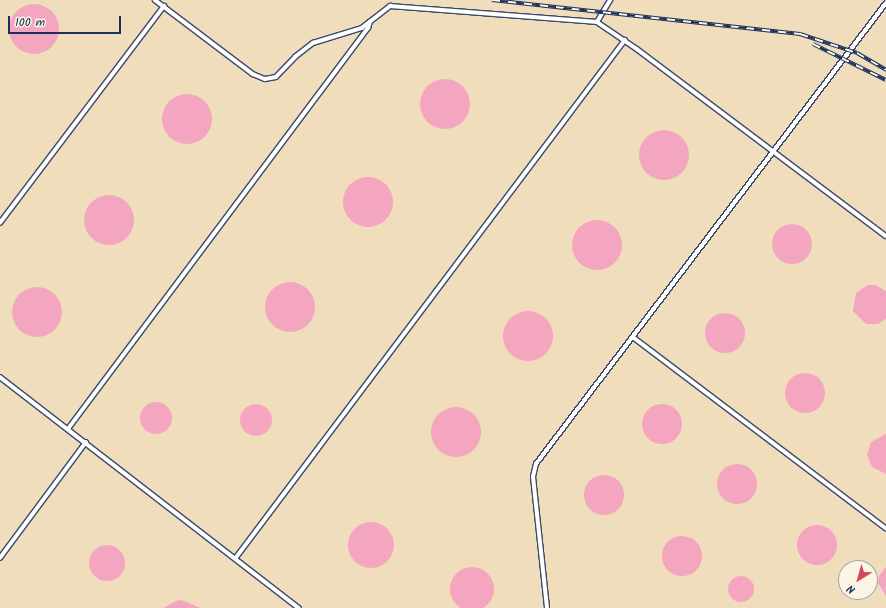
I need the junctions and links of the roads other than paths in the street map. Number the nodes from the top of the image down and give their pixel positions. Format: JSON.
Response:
{"nodes":[{"id":1,"x":155,"y":0,"type":"edge"},
{"id":2,"x":610,"y":0,"type":"edge"},
{"id":3,"x":886,"y":3,"type":"edge"},
{"id":4,"x":164,"y":6,"type":"junction"},
{"id":5,"x":370,"y":22,"type":"junction"},
{"id":6,"x":597,"y":22,"type":"junction"},
{"id":7,"x":625,"y":40,"type":"junction"},
{"id":8,"x":774,"y":152,"type":"junction"},
{"id":9,"x":0,"y":223,"type":"edge"},
{"id":10,"x":886,"y":236,"type":"edge"},
{"id":11,"x":632,"y":337,"type":"junction"},
{"id":12,"x":0,"y":377,"type":"edge"},
{"id":13,"x":68,"y":429,"type":"junction"},
{"id":14,"x":86,"y":442,"type":"junction"},
{"id":15,"x":886,"y":528,"type":"edge"},
{"id":16,"x":0,"y":558,"type":"edge"},
{"id":17,"x":235,"y":558,"type":"junction"},
{"id":18,"x":299,"y":608,"type":"edge"},
{"id":19,"x":547,"y":608,"type":"edge"}],
"edges":[{"from":1,"to":4,"type":"lane"},
{"from":2,"to":6,"type":"lane"},
{"from":3,"to":8,"type":"lane"},
{"from":4,"to":5,"type":"lane"},
{"from":4,"to":9,"type":"lane"},
{"from":5,"to":6,"type":"lane"},
{"from":5,"to":13,"type":"lane"},
{"from":6,"to":7,"type":"lane"},
{"from":7,"to":8,"type":"lane"},
{"from":7,"to":17,"type":"lane"},
{"from":8,"to":10,"type":"lane"},
{"from":8,"to":11,"type":"lane"},
{"from":11,"to":15,"type":"lane"},
{"from":11,"to":19,"type":"lane"},
{"from":12,"to":13,"type":"lane"},
{"from":13,"to":14,"type":"lane"},
{"from":14,"to":16,"type":"lane"},
{"from":14,"to":17,"type":"lane"},
{"from":17,"to":18,"type":"lane"}]}
